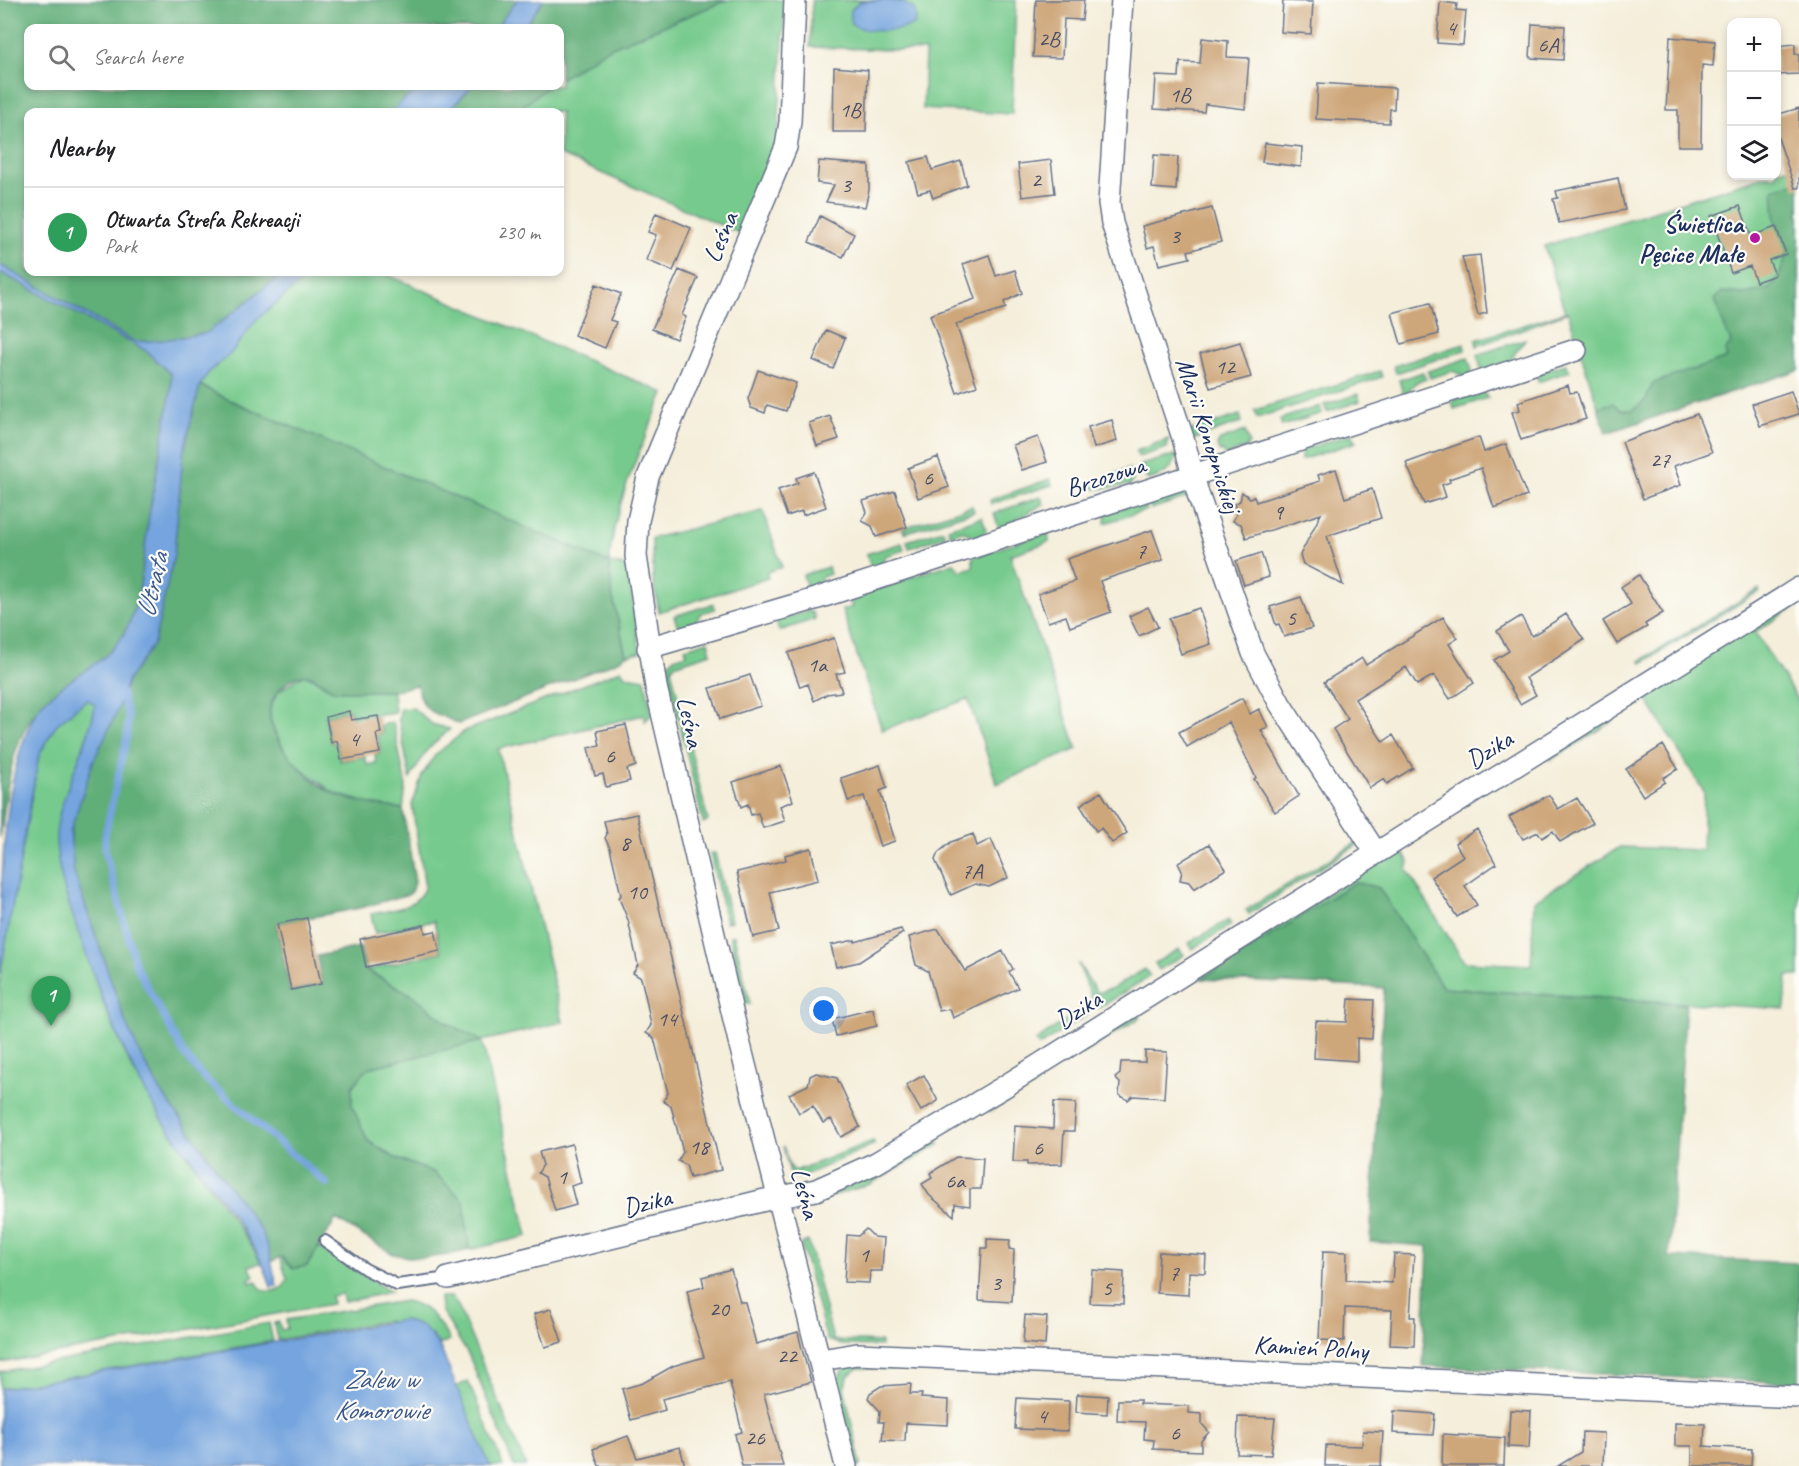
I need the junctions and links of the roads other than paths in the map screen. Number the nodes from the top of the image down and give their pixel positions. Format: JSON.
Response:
{"nodes":[{"id":1,"x":795,"y":0,"type":"edge"},
{"id":2,"x":1122,"y":0,"type":"edge"},
{"id":3,"x":1576,"y":350,"type":"dead end"},
{"id":4,"x":1193,"y":475,"type":"junction"},
{"id":5,"x":1799,"y":588,"type":"edge"},
{"id":6,"x":648,"y":648,"type":"junction"},
{"id":7,"x":1376,"y":853,"type":"junction"},
{"id":8,"x":780,"y":1198,"type":"junction"},
{"id":9,"x":325,"y":1241,"type":"dead end"},
{"id":10,"x":448,"y":1278,"type":"joint"},
{"id":11,"x":821,"y":1360,"type":"junction"},
{"id":12,"x":1799,"y":1397,"type":"edge"},
{"id":13,"x":846,"y":1466,"type":"edge"}],
"edges":[{"from":1,"to":6,"type":"street","name":"Leśna"},
{"from":2,"to":4,"type":"street","name":"Marii Konopnickiej"},
{"from":3,"to":4,"type":"street","name":"Brzozowa"},
{"from":4,"to":6,"type":"street","name":"Brzozowa"},
{"from":4,"to":7,"type":"street","name":"Marii Konopnickiej"},
{"from":5,"to":7,"type":"street","name":"Dzika"},
{"from":6,"to":8,"type":"street","name":"Leśna"},
{"from":7,"to":8,"type":"street","name":"Dzika"},
{"from":8,"to":10,"type":"street","name":"Dzika"},
{"from":8,"to":11,"type":"street","name":"Leśna"},
{"from":9,"to":10,"type":"lane","name":"Dzika"},
{"from":11,"to":12,"type":"street","name":"Kamień Polny"},
{"from":11,"to":13,"type":"street","name":"Leśna"}]}
